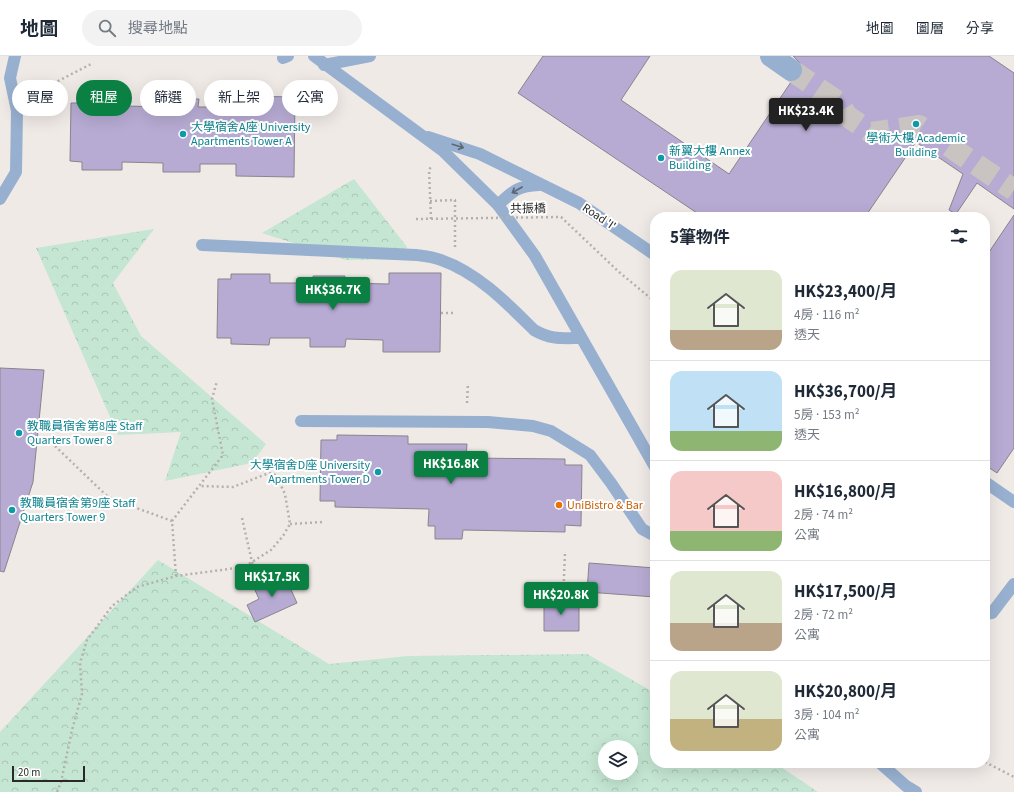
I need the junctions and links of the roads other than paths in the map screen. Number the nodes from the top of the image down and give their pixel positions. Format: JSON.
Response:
{"nodes":[{"id":1,"x":15,"y":56,"type":"edge"},
{"id":2,"x":314,"y":56,"type":"edge"},
{"id":3,"x":370,"y":56,"type":"edge"},
{"id":4,"x":771,"y":56,"type":"edge"},
{"id":5,"x":324,"y":65,"type":"junction"},
{"id":6,"x":791,"y":70,"type":"tunnel mouth"},
{"id":7,"x":421,"y":135,"type":"junction"},
{"id":8,"x":541,"y":185,"type":"junction"},
{"id":9,"x":0,"y":199,"type":"edge"},
{"id":10,"x":498,"y":205,"type":"junction"},
{"id":11,"x":202,"y":245,"type":"dead end"},
{"id":12,"x":650,"y":252,"type":"edge"},
{"id":13,"x":582,"y":338,"type":"junction"},
{"id":14,"x":301,"y":421,"type":"dead end"},
{"id":15,"x":650,"y":458,"type":"edge"},
{"id":16,"x":990,"y":485,"type":"edge"},
{"id":17,"x":1014,"y":502,"type":"edge"},
{"id":18,"x":650,"y":533,"type":"edge"},
{"id":19,"x":1014,"y":584,"type":"edge"},
{"id":20,"x":990,"y":613,"type":"edge"},
{"id":21,"x":886,"y":768,"type":"edge"},
{"id":22,"x":916,"y":792,"type":"edge"}],
"edges":[{"from":1,"to":9,"type":"lane"},
{"from":2,"to":5,"type":"lane"},
{"from":3,"to":5,"type":"lane"},
{"from":4,"to":6,"type":"street"},
{"from":5,"to":7,"type":"lane"},
{"from":7,"to":8,"type":"lane","name":"Road 'I'","one_way":true},
{"from":7,"to":10,"type":"lane"},
{"from":8,"to":10,"type":"lane","one_way":true},
{"from":8,"to":12,"type":"lane","name":"Road 'I'"},
{"from":10,"to":13,"type":"lane"},
{"from":11,"to":13,"type":"lane"},
{"from":13,"to":15,"type":"lane"},
{"from":14,"to":18,"type":"lane"},
{"from":16,"to":17,"type":"lane"},
{"from":19,"to":20,"type":"lane"},
{"from":21,"to":22,"type":"lane"}]}
